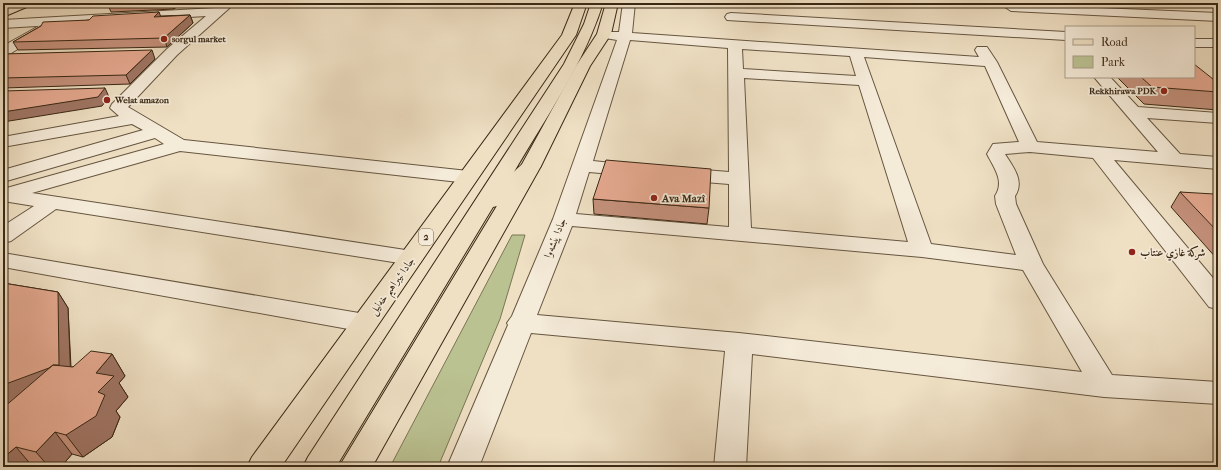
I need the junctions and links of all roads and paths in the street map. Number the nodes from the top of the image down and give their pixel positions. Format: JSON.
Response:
{"nodes":[{"id":1,"x":11,"y":3,"type":"edge"},
{"id":2,"x":25,"y":3,"type":"edge"},
{"id":3,"x":182,"y":3,"type":"edge"},
{"id":4,"x":581,"y":3,"type":"edge"},
{"id":5,"x":597,"y":3,"type":"edge"},
{"id":6,"x":612,"y":3,"type":"edge"},
{"id":7,"x":630,"y":3,"type":"edge"},
{"id":8,"x":732,"y":3,"type":"edge"},
{"id":9,"x":989,"y":3,"type":"edge"},
{"id":10,"x":1009,"y":5,"type":"edge"},
{"id":11,"x":3,"y":7,"type":"edge"},
{"id":12,"x":114,"y":7,"type":"edge"},
{"id":13,"x":219,"y":12,"type":"edge"},
{"id":14,"x":3,"y":13,"type":"edge"},
{"id":15,"x":171,"y":15,"type":"junction"},
{"id":16,"x":731,"y":17,"type":"junction"},
{"id":17,"x":1218,"y":17,"type":"edge"},
{"id":18,"x":100,"y":19,"type":"junction"},
{"id":19,"x":3,"y":24,"type":"edge"},
{"id":20,"x":39,"y":30,"type":"junction"},
{"id":21,"x":3,"y":31,"type":"edge"},
{"id":22,"x":970,"y":31,"type":"junction"},
{"id":23,"x":1035,"y":34,"type":"junction"},
{"id":24,"x":614,"y":35,"type":"junction"},
{"id":25,"x":1065,"y":36,"type":"edge"},
{"id":26,"x":1195,"y":43,"type":"edge"},
{"id":27,"x":1218,"y":43,"type":"edge"},
{"id":28,"x":733,"y":44,"type":"junction"},
{"id":29,"x":855,"y":51,"type":"junction"},
{"id":30,"x":3,"y":52,"type":"edge"},
{"id":31,"x":172,"y":52,"type":"junction"},
{"id":32,"x":149,"y":53,"type":"edge"},
{"id":33,"x":3,"y":57,"type":"edge"},
{"id":34,"x":18,"y":57,"type":"edge"},
{"id":35,"x":990,"y":62,"type":"junction"},
{"id":36,"x":736,"y":73,"type":"junction"},
{"id":37,"x":1103,"y":78,"type":"edge"},
{"id":38,"x":865,"y":81,"type":"junction"},
{"id":39,"x":134,"y":90,"type":"junction"},
{"id":40,"x":111,"y":91,"type":"dead end"},
{"id":41,"x":118,"y":108,"type":"junction"},
{"id":42,"x":1132,"y":112,"type":"junction"},
{"id":43,"x":136,"y":118,"type":"junction"},
{"id":44,"x":1218,"y":118,"type":"edge"},
{"id":45,"x":3,"y":127,"type":"edge"},
{"id":46,"x":157,"y":132,"type":"junction"},
{"id":47,"x":3,"y":142,"type":"edge"},
{"id":48,"x":179,"y":145,"type":"junction"},
{"id":49,"x":1030,"y":147,"type":"junction"},
{"id":50,"x":1099,"y":153,"type":"junction"},
{"id":51,"x":1173,"y":158,"type":"junction"},
{"id":52,"x":1218,"y":163,"type":"edge"},
{"id":53,"x":531,"y":166,"type":"junction"},
{"id":54,"x":582,"y":166,"type":"junction"},
{"id":55,"x":468,"y":177,"type":"junction"},
{"id":56,"x":739,"y":178,"type":"junction"},
{"id":57,"x":3,"y":189,"type":"edge"},
{"id":58,"x":52,"y":202,"type":"junction"},
{"id":59,"x":564,"y":219,"type":"junction"},
{"id":60,"x":466,"y":231,"type":"junction"},
{"id":61,"x":740,"y":235,"type":"junction"},
{"id":62,"x":3,"y":236,"type":"edge"},
{"id":63,"x":922,"y":250,"type":"junction"},
{"id":64,"x":412,"y":258,"type":"junction"},
{"id":65,"x":3,"y":260,"type":"edge"},
{"id":66,"x":1031,"y":264,"type":"junction"},
{"id":67,"x":1218,"y":301,"type":"edge"},
{"id":68,"x":520,"y":323,"type":"junction"},
{"id":69,"x":365,"y":324,"type":"junction"},
{"id":70,"x":739,"y":343,"type":"junction"},
{"id":71,"x":1104,"y":386,"type":"junction"},
{"id":72,"x":1218,"y":393,"type":"edge"},
{"id":73,"x":263,"y":467,"type":"edge"},
{"id":74,"x":319,"y":467,"type":"edge"},
{"id":75,"x":355,"y":467,"type":"edge"},
{"id":76,"x":463,"y":467,"type":"edge"},
{"id":77,"x":730,"y":467,"type":"edge"}],
"edges":[{"from":1,"to":11,"type":"main road"},
{"from":2,"to":14,"type":"main road"},
{"from":3,"to":15,"type":"street"},
{"from":4,"to":55,"type":"main road","name":"جادا ئیبراهیم خەلیل","number":"2"},
{"from":5,"to":60,"type":"main road"},
{"from":6,"to":24,"type":"main road"},
{"from":7,"to":24,"type":"street","name":"جادا پێشەوا"},
{"from":8,"to":16,"type":"street"},
{"from":9,"to":10,"type":"street"},
{"from":10,"to":17,"type":"street"},
{"from":10,"to":23,"type":"street"},
{"from":12,"to":18,"type":"street"},
{"from":13,"to":15,"type":"street"},
{"from":13,"to":20,"type":"street"},
{"from":13,"to":31,"type":"street"},
{"from":15,"to":18,"type":"street"},
{"from":16,"to":22,"type":"street"},
{"from":16,"to":28,"type":"street"},
{"from":18,"to":19,"type":"street"},
{"from":20,"to":21,"type":"street"},
{"from":20,"to":30,"type":"street"},
{"from":22,"to":23,"type":"street"},
{"from":22,"to":35,"type":"street"},
{"from":23,"to":25,"type":"street"},
{"from":24,"to":28,"type":"street"},
{"from":24,"to":53,"type":"main road"},
{"from":24,"to":54,"type":"street","name":"جادا پێشەوا"},
{"from":26,"to":27,"type":"street"},
{"from":28,"to":29,"type":"street"},
{"from":28,"to":36,"type":"street"},
{"from":29,"to":35,"type":"street"},
{"from":29,"to":38,"type":"street"},
{"from":31,"to":32,"type":"street"},
{"from":31,"to":39,"type":"street"},
{"from":33,"to":34,"type":"street"},
{"from":35,"to":49,"type":"street"},
{"from":36,"to":38,"type":"street"},
{"from":36,"to":56,"type":"street"},
{"from":37,"to":42,"type":"street"},
{"from":38,"to":63,"type":"street"},
{"from":39,"to":40,"type":"street"},
{"from":39,"to":41,"type":"street"},
{"from":41,"to":43,"type":"street"},
{"from":41,"to":45,"type":"street"},
{"from":42,"to":44,"type":"street"},
{"from":42,"to":51,"type":"street"},
{"from":43,"to":46,"type":"street"},
{"from":43,"to":47,"type":"street"},
{"from":46,"to":48,"type":"street"},
{"from":46,"to":57,"type":"street"},
{"from":48,"to":55,"type":"street"},
{"from":48,"to":57,"type":"street"},
{"from":49,"to":50,"type":"street"},
{"from":49,"to":66,"type":"street"},
{"from":50,"to":51,"type":"street"},
{"from":50,"to":67,"type":"street"},
{"from":51,"to":52,"type":"street"},
{"from":53,"to":60,"type":"main road"},
{"from":53,"to":75,"type":"main road"},
{"from":54,"to":56,"type":"street"},
{"from":54,"to":59,"type":"street","name":"جادا پێشەوا"},
{"from":55,"to":64,"type":"main road","name":"جادا ئیبراهیم خەلیل","number":"2"},
{"from":56,"to":61,"type":"street"},
{"from":57,"to":58,"type":"street"},
{"from":58,"to":62,"type":"street"},
{"from":58,"to":64,"type":"street"},
{"from":59,"to":61,"type":"street"},
{"from":59,"to":68,"type":"street","name":"جادا پێشەوا"},
{"from":60,"to":74,"type":"main road"},
{"from":61,"to":63,"type":"street"},
{"from":63,"to":66,"type":"street"},
{"from":64,"to":69,"type":"main road","name":"جادا ئیبراهیم خەلیل","number":"2"},
{"from":65,"to":69,"type":"street"},
{"from":66,"to":71,"type":"street"},
{"from":68,"to":70,"type":"street"},
{"from":68,"to":76,"type":"street","name":"جادا پێشەوا"},
{"from":69,"to":73,"type":"main road","name":"جادا ئیبراهیم خەلیل","number":"2"},
{"from":70,"to":71,"type":"street"},
{"from":70,"to":77,"type":"street"},
{"from":71,"to":72,"type":"street"}]}
